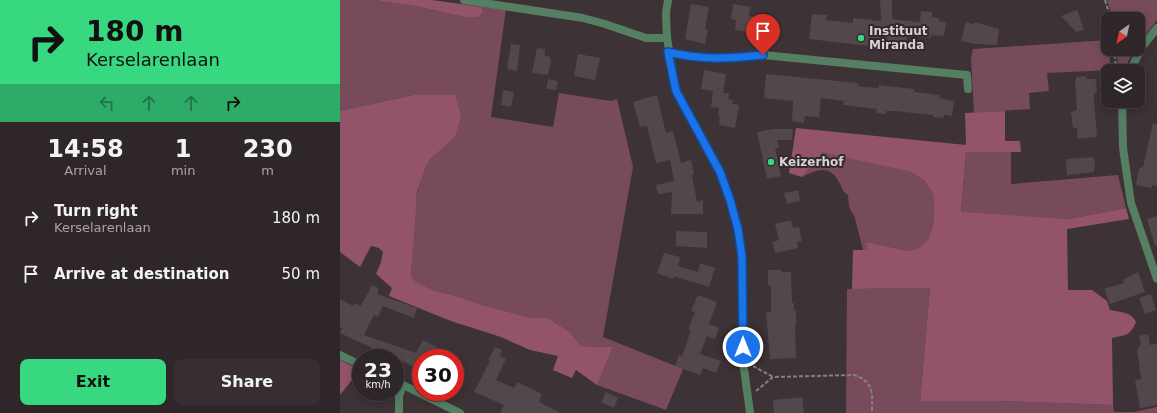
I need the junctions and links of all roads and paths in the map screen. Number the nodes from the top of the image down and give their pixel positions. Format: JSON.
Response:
{"nodes":[{"id":1,"x":464,"y":0,"type":"edge"},
{"id":2,"x":668,"y":0,"type":"edge"},
{"id":3,"x":1105,"y":0,"type":"edge"},
{"id":4,"x":1109,"y":12,"type":"edge"},
{"id":5,"x":1157,"y":28,"type":"edge"},
{"id":6,"x":667,"y":38,"type":"junction"},
{"id":7,"x":668,"y":52,"type":"junction"},
{"id":8,"x":1134,"y":64,"type":"edge"},
{"id":9,"x":968,"y":89,"type":"dead end"},
{"id":10,"x":1122,"y":108,"type":"edge"},
{"id":11,"x":1157,"y":278,"type":"edge"},
{"id":12,"x":340,"y":355,"type":"edge"},
{"id":13,"x":352,"y":361,"type":"edge"},
{"id":14,"x":743,"y":361,"type":"junction"},
{"id":15,"x":773,"y":377,"type":"junction"},
{"id":16,"x":404,"y":385,"type":"edge"},
{"id":17,"x":748,"y":398,"type":"junction"},
{"id":18,"x":399,"y":401,"type":"edge"},
{"id":19,"x":399,"y":413,"type":"edge"},
{"id":20,"x":460,"y":413,"type":"edge"},
{"id":21,"x":750,"y":413,"type":"edge"},
{"id":22,"x":872,"y":413,"type":"edge"}],
"edges":[{"from":1,"to":6,"type":"street"},
{"from":2,"to":6,"type":"street"},
{"from":3,"to":4,"type":"path"},
{"from":5,"to":8,"type":"street"},
{"from":6,"to":7,"type":"street"},
{"from":7,"to":9,"type":"street"},
{"from":7,"to":14,"type":"street"},
{"from":10,"to":11,"type":"street"},
{"from":12,"to":13,"type":"street"},
{"from":14,"to":15,"type":"path"},
{"from":14,"to":17,"type":"street"},
{"from":15,"to":17,"type":"path"},
{"from":15,"to":22,"type":"path"},
{"from":16,"to":20,"type":"street"},
{"from":17,"to":21,"type":"street"},
{"from":18,"to":19,"type":"street"}]}
